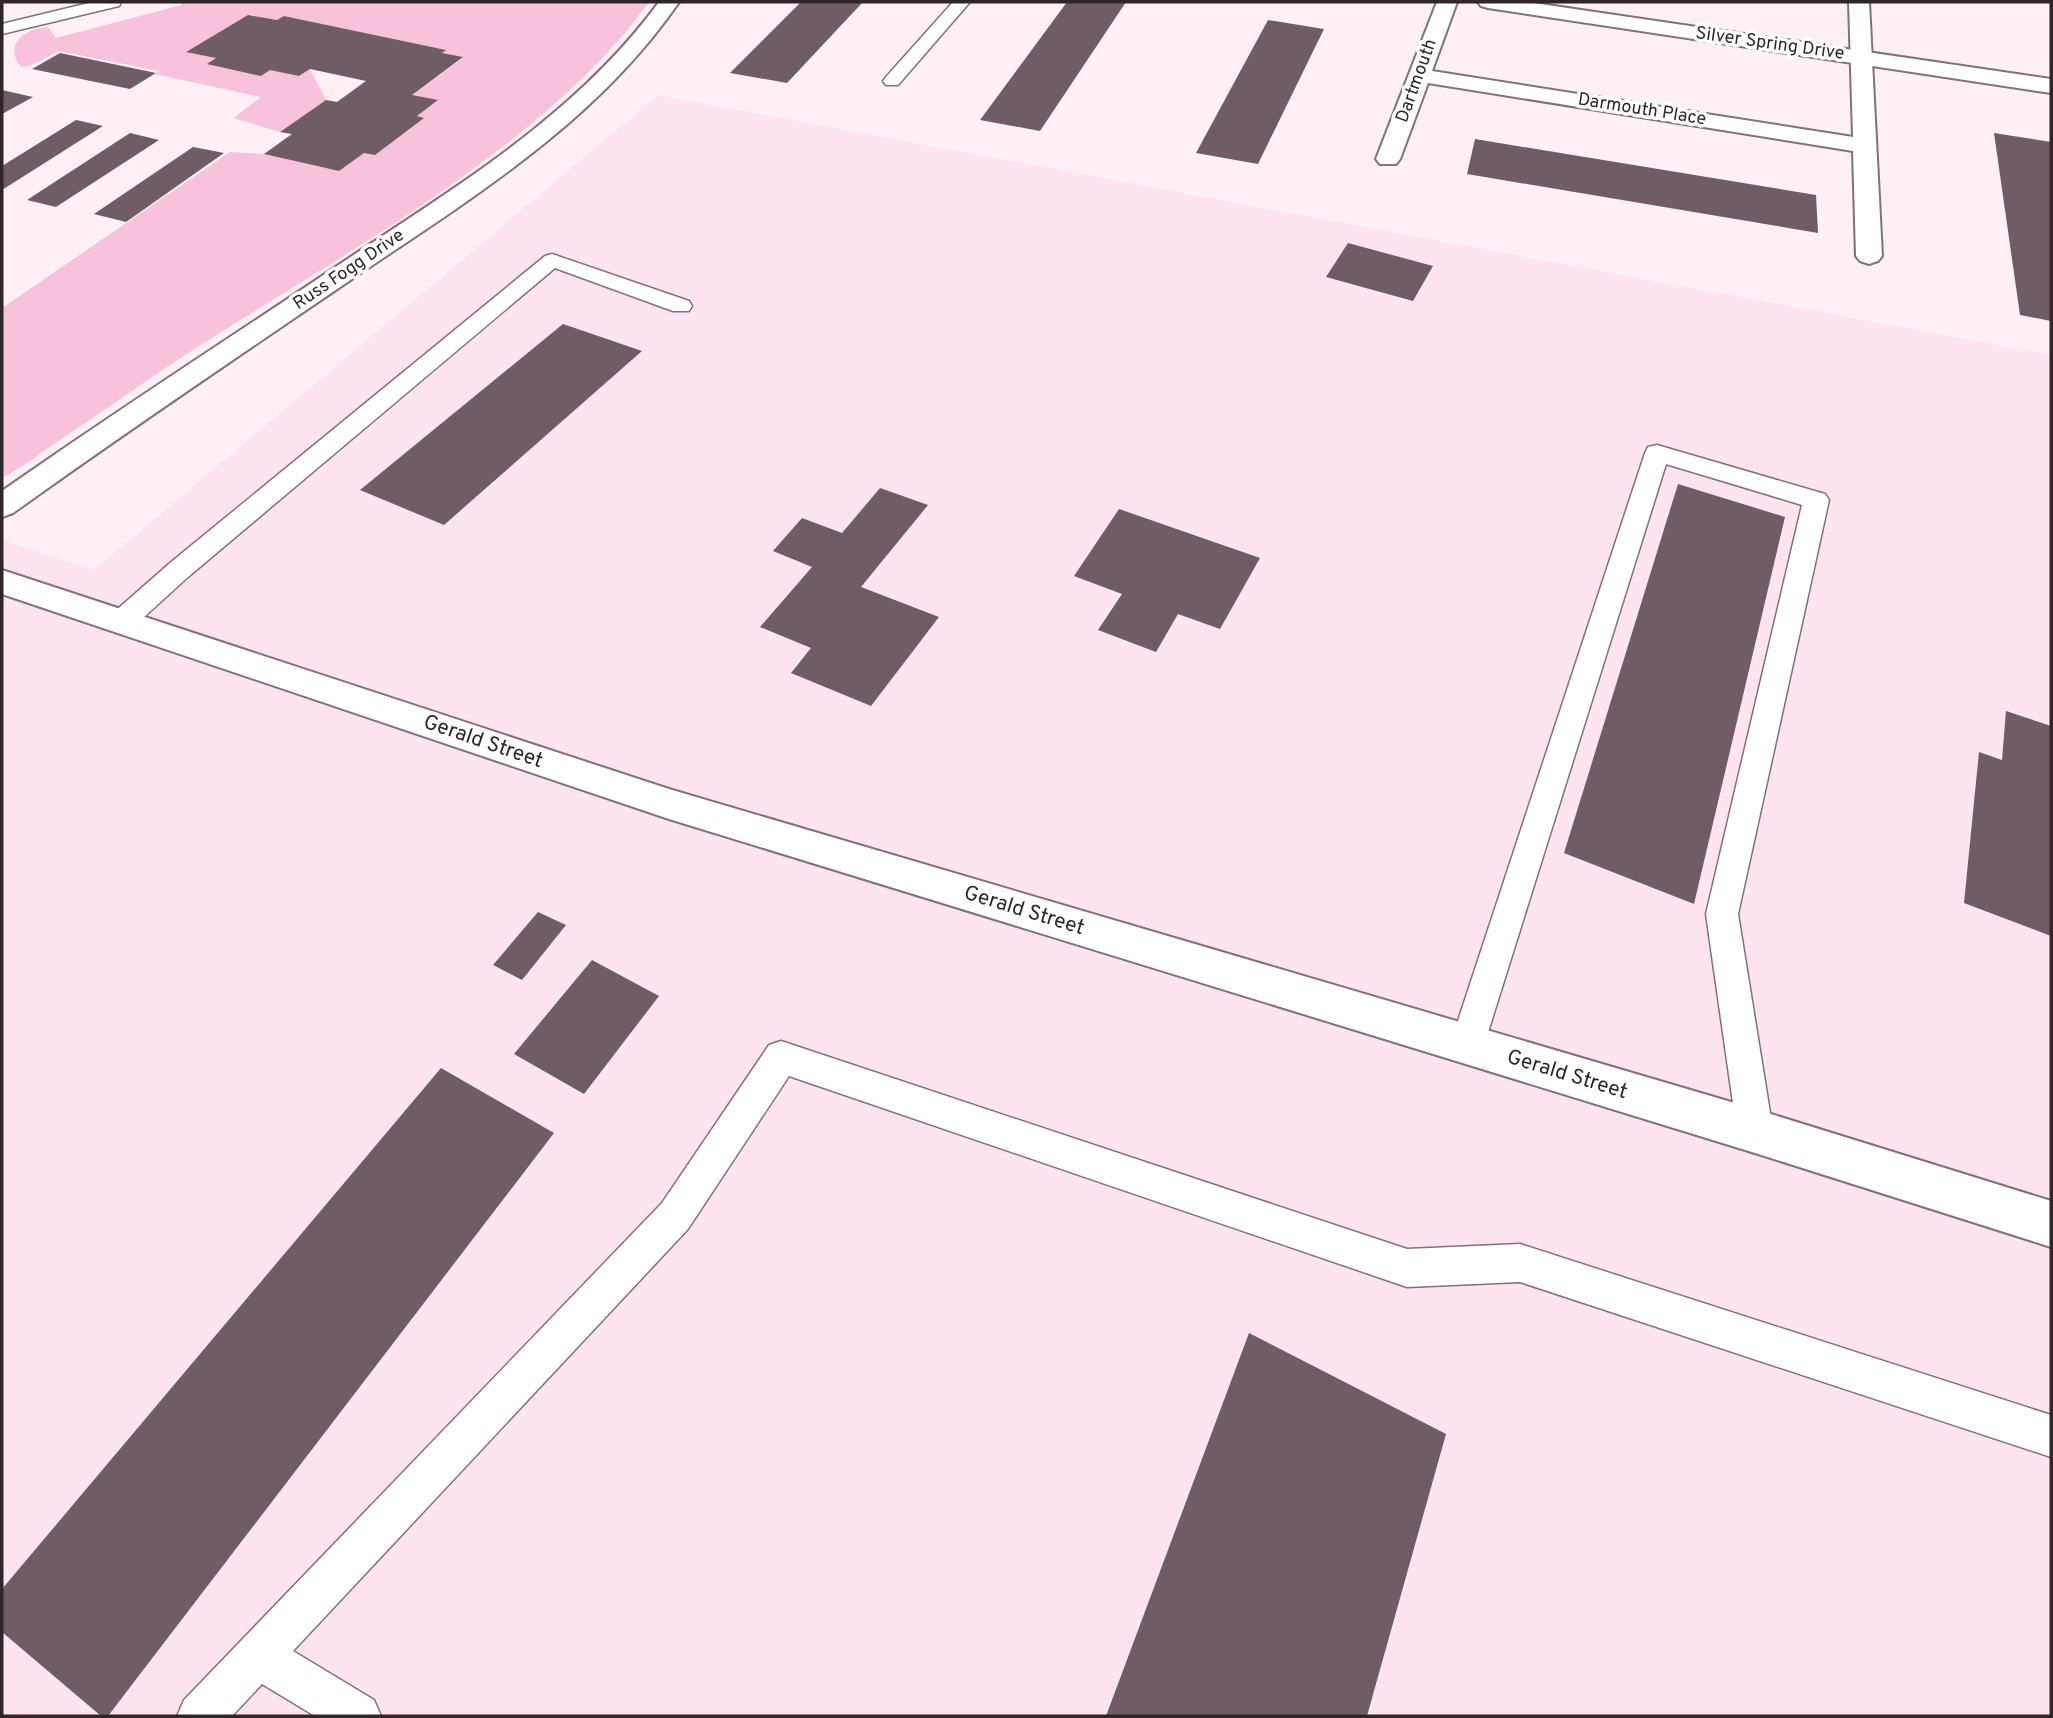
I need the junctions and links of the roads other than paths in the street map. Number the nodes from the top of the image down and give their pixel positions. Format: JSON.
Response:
{"nodes":[{"id":1,"x":113,"y":2,"type":"edge"},
{"id":2,"x":669,"y":2,"type":"edge"},
{"id":3,"x":962,"y":2,"type":"edge"},
{"id":4,"x":1447,"y":2,"type":"edge"},
{"id":5,"x":1488,"y":2,"type":"edge"},
{"id":6,"x":1859,"y":2,"type":"edge"},
{"id":7,"x":2,"y":29,"type":"edge"},
{"id":8,"x":1861,"y":57,"type":"junction"},
{"id":9,"x":1419,"y":75,"type":"junction"},
{"id":10,"x":892,"y":81,"type":"dead end"},
{"id":11,"x":2051,"y":86,"type":"edge"},
{"id":12,"x":1865,"y":146,"type":"junction"},
{"id":13,"x":1388,"y":159,"type":"dead end"},
{"id":14,"x":1869,"y":256,"type":"dead end"},
{"id":15,"x":681,"y":306,"type":"dead end"},
{"id":16,"x":2,"y":506,"type":"edge"},
{"id":17,"x":2,"y":582,"type":"edge"},
{"id":18,"x":122,"y":621,"type":"junction"},
{"id":19,"x":1467,"y":1045,"type":"junction"},
{"id":20,"x":1755,"y":1131,"type":"junction"},
{"id":21,"x":2051,"y":1224,"type":"edge"},
{"id":22,"x":2051,"y":1436,"type":"edge"},
{"id":23,"x":258,"y":1656,"type":"junction"},
{"id":24,"x":200,"y":1716,"type":"edge"},
{"id":25,"x":358,"y":1716,"type":"edge"}],
"edges":[{"from":1,"to":7,"type":"lane"},
{"from":2,"to":16,"type":"street","name":"Russ Fogg Drive"},
{"from":3,"to":10,"type":"lane"},
{"from":4,"to":9,"type":"street","name":"Dartmouth"},
{"from":5,"to":8,"type":"street","name":"Silver Spring Drive"},
{"from":6,"to":8,"type":"street"},
{"from":8,"to":11,"type":"street","name":"Silver Spring Drive"},
{"from":8,"to":12,"type":"street"},
{"from":9,"to":12,"type":"street","name":"Darmouth Place"},
{"from":9,"to":13,"type":"street","name":"Dartmouth"},
{"from":12,"to":14,"type":"street"},
{"from":15,"to":18,"type":"lane"},
{"from":17,"to":18,"type":"street","name":"Gerald Street"},
{"from":18,"to":19,"type":"street","name":"Gerald Street"},
{"from":19,"to":20,"type":"street","name":"Gerald Street"},
{"from":19,"to":20,"type":"lane"},
{"from":20,"to":21,"type":"street","name":"Gerald Street"},
{"from":22,"to":23,"type":"lane"},
{"from":23,"to":24,"type":"lane"},
{"from":23,"to":25,"type":"lane"}]}
